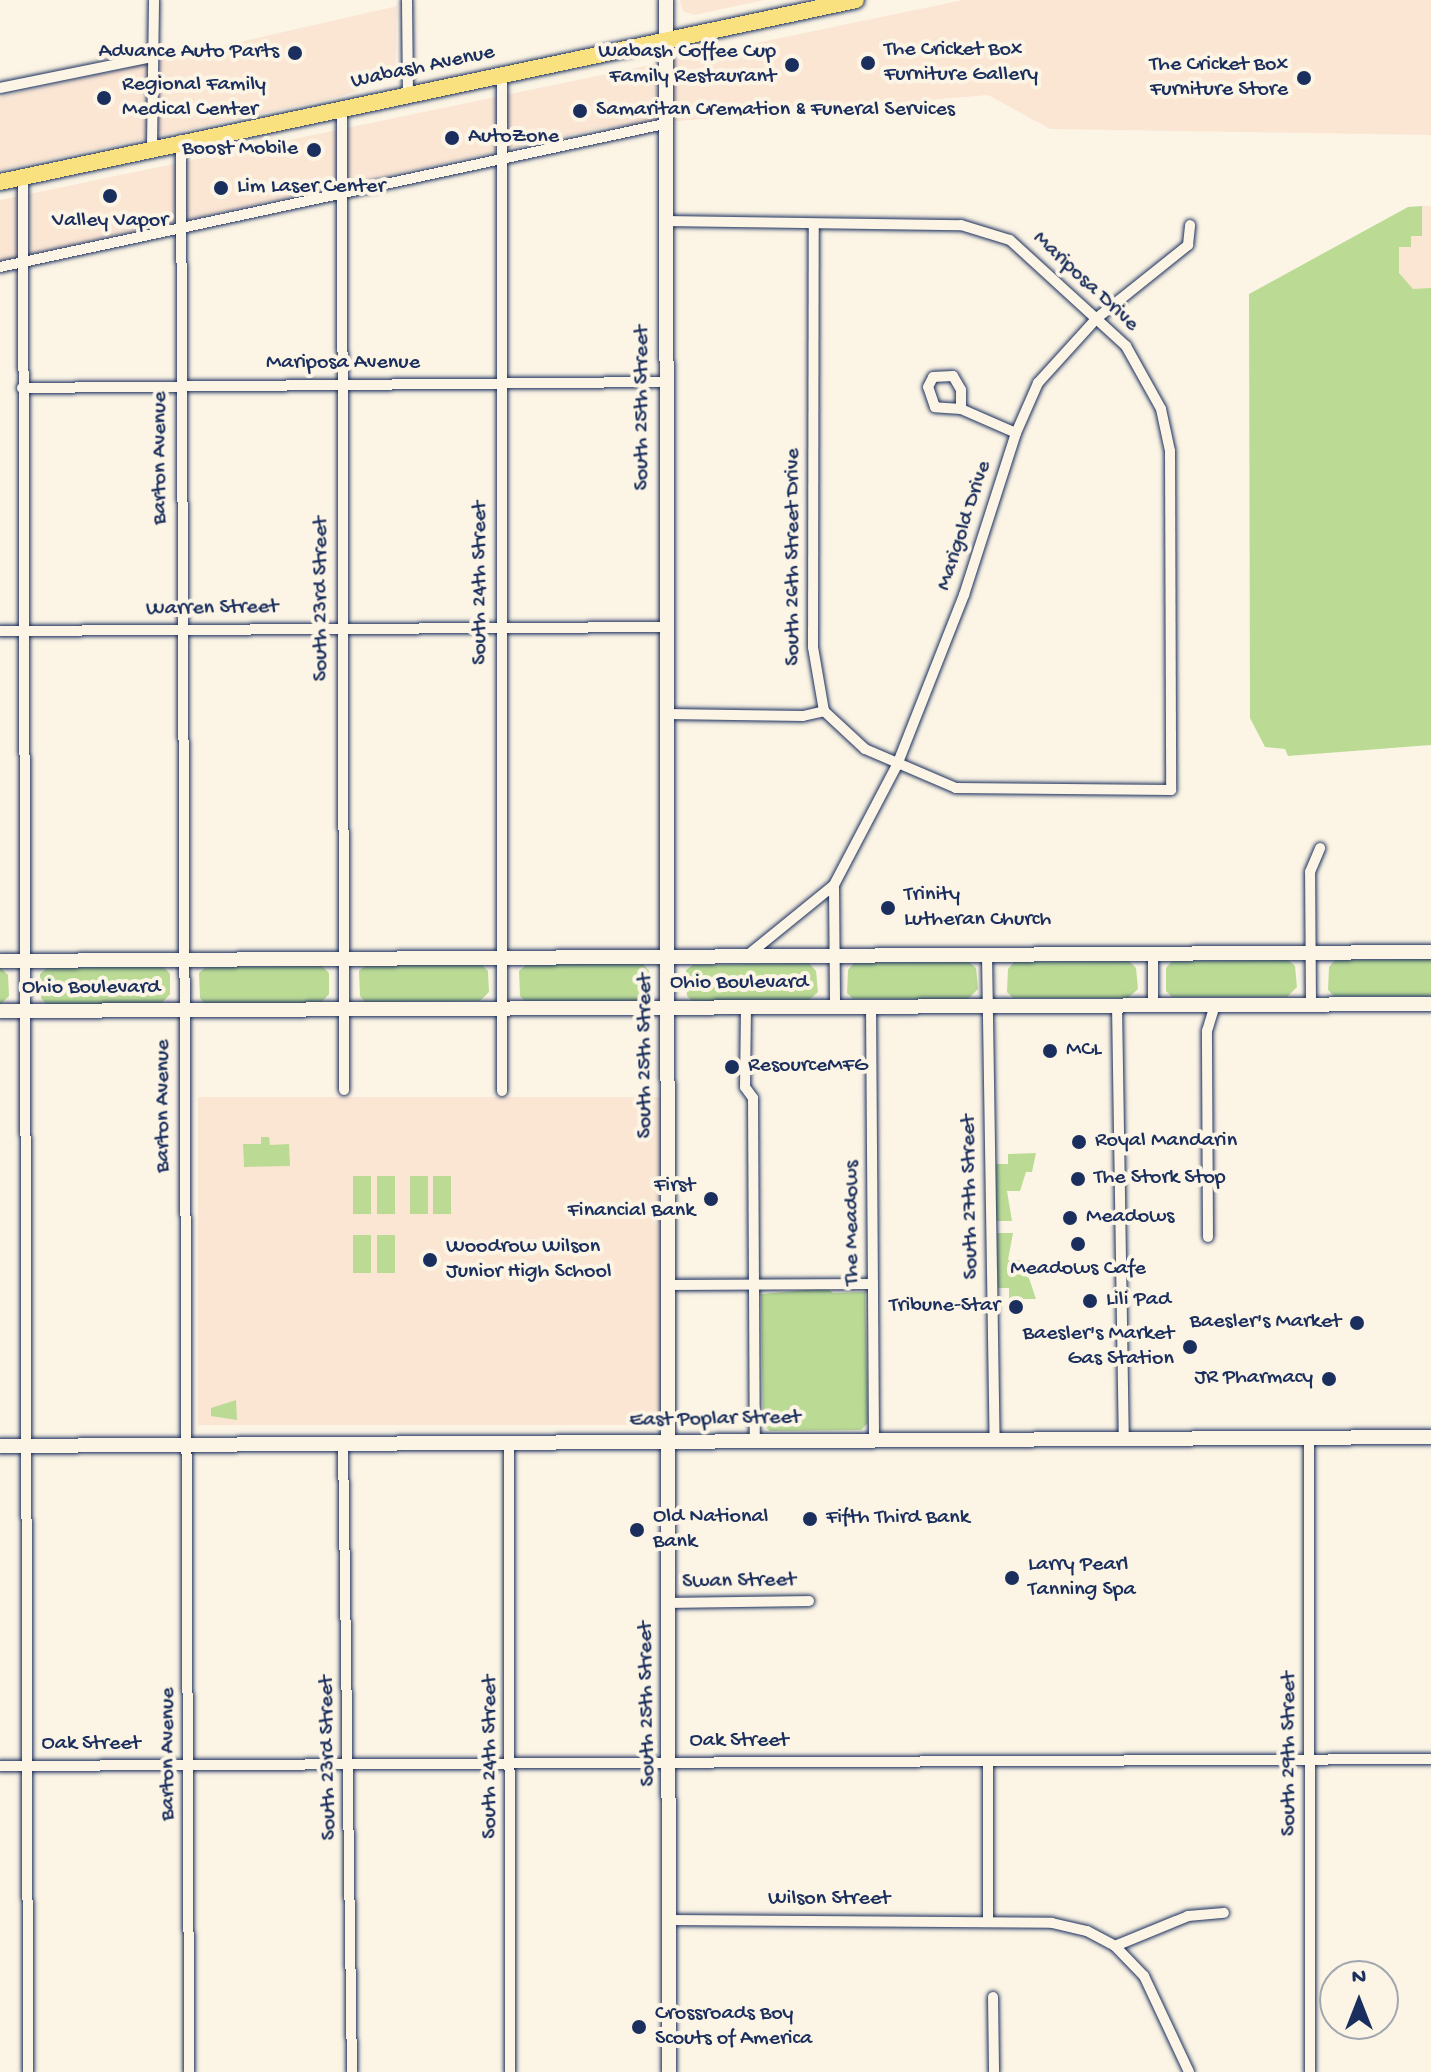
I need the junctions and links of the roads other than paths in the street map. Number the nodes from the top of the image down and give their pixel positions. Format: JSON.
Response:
{"nodes":[{"id":1,"x":154,"y":0,"type":"edge"},
{"id":2,"x":407,"y":0,"type":"edge"},
{"id":3,"x":666,"y":0,"type":"edge"},
{"id":4,"x":856,"y":0,"type":"edge"},
{"id":5,"x":664,"y":40,"type":"junction"},
{"id":6,"x":153,"y":57,"type":"junction"},
{"id":7,"x":502,"y":74,"type":"junction"},
{"id":8,"x":0,"y":88,"type":"edge"},
{"id":9,"x":408,"y":94,"type":"junction"},
{"id":10,"x":342,"y":108,"type":"junction"},
{"id":11,"x":664,"y":124,"type":"junction"},
{"id":12,"x":181,"y":140,"type":"junction"},
{"id":13,"x":152,"y":146,"type":"junction"},
{"id":14,"x":502,"y":159,"type":"junction"},
{"id":15,"x":23,"y":177,"type":"junction"},
{"id":16,"x":0,"y":182,"type":"edge"},
{"id":17,"x":342,"y":193,"type":"junction"},
{"id":18,"x":664,"y":221,"type":"junction"},
{"id":19,"x":814,"y":224,"type":"junction"},
{"id":20,"x":1190,"y":225,"type":"dead end"},
{"id":21,"x":182,"y":228,"type":"junction"},
{"id":22,"x":23,"y":262,"type":"junction"},
{"id":23,"x":0,"y":267,"type":"edge"},
{"id":24,"x":1097,"y":318,"type":"junction"},
{"id":25,"x":664,"y":382,"type":"junction"},
{"id":26,"x":501,"y":383,"type":"junction"},
{"id":27,"x":340,"y":385,"type":"junction"},
{"id":28,"x":181,"y":386,"type":"junction"},
{"id":29,"x":22,"y":388,"type":"junction"},
{"id":30,"x":961,"y":409,"type":"dead end"},
{"id":31,"x":1016,"y":433,"type":"junction"},
{"id":32,"x":501,"y":627,"type":"junction"},
{"id":33,"x":665,"y":627,"type":"junction"},
{"id":34,"x":182,"y":628,"type":"junction"},
{"id":35,"x":343,"y":628,"type":"junction"},
{"id":36,"x":0,"y":631,"type":"edge"},
{"id":37,"x":23,"y":631,"type":"junction"},
{"id":38,"x":824,"y":711,"type":"junction"},
{"id":39,"x":666,"y":714,"type":"junction"},
{"id":40,"x":897,"y":765,"type":"junction"},
{"id":41,"x":1320,"y":848,"type":"dead end"},
{"id":42,"x":834,"y":885,"type":"junction"},
{"id":43,"x":1431,"y":952,"type":"edge"},
{"id":44,"x":1310,"y":953,"type":"junction"},
{"id":45,"x":987,"y":954,"type":"junction"},
{"id":46,"x":1153,"y":954,"type":"junction"},
{"id":47,"x":667,"y":955,"type":"junction"},
{"id":48,"x":748,"y":955,"type":"junction"},
{"id":49,"x":834,"y":955,"type":"junction"},
{"id":50,"x":502,"y":956,"type":"junction"},
{"id":51,"x":342,"y":957,"type":"junction"},
{"id":52,"x":183,"y":959,"type":"junction"},
{"id":53,"x":0,"y":961,"type":"edge"},
{"id":54,"x":23,"y":961,"type":"junction"},
{"id":55,"x":988,"y":1003,"type":"junction"},
{"id":56,"x":1311,"y":1004,"type":"junction"},
{"id":57,"x":1431,"y":1004,"type":"edge"},
{"id":58,"x":871,"y":1005,"type":"junction"},
{"id":59,"x":1117,"y":1005,"type":"junction"},
{"id":60,"x":1153,"y":1005,"type":"junction"},
{"id":61,"x":1215,"y":1005,"type":"junction"},
{"id":62,"x":668,"y":1006,"type":"junction"},
{"id":63,"x":746,"y":1006,"type":"junction"},
{"id":64,"x":835,"y":1006,"type":"junction"},
{"id":65,"x":503,"y":1008,"type":"junction"},
{"id":66,"x":343,"y":1009,"type":"junction"},
{"id":67,"x":183,"y":1010,"type":"junction"},
{"id":68,"x":0,"y":1011,"type":"edge"},
{"id":69,"x":23,"y":1011,"type":"junction"},
{"id":70,"x":344,"y":1090,"type":"dead end"},
{"id":71,"x":502,"y":1091,"type":"dead end"},
{"id":72,"x":1208,"y":1237,"type":"dead end"},
{"id":73,"x":873,"y":1284,"type":"junction"},
{"id":74,"x":669,"y":1285,"type":"junction"},
{"id":75,"x":751,"y":1285,"type":"junction"},
{"id":76,"x":1309,"y":1436,"type":"junction"},
{"id":77,"x":1431,"y":1437,"type":"edge"},
{"id":78,"x":1124,"y":1439,"type":"junction"},
{"id":79,"x":874,"y":1440,"type":"junction"},
{"id":80,"x":995,"y":1440,"type":"junction"},
{"id":81,"x":755,"y":1442,"type":"junction"},
{"id":82,"x":509,"y":1443,"type":"junction"},
{"id":83,"x":670,"y":1443,"type":"junction"},
{"id":84,"x":343,"y":1444,"type":"junction"},
{"id":85,"x":187,"y":1445,"type":"junction"},
{"id":86,"x":0,"y":1446,"type":"edge"},
{"id":87,"x":27,"y":1446,"type":"junction"},
{"id":88,"x":809,"y":1601,"type":"dead end"},
{"id":89,"x":669,"y":1603,"type":"junction"},
{"id":90,"x":1431,"y":1759,"type":"edge"},
{"id":91,"x":1310,"y":1760,"type":"junction"},
{"id":92,"x":988,"y":1761,"type":"junction"},
{"id":93,"x":350,"y":1763,"type":"junction"},
{"id":94,"x":672,"y":1763,"type":"junction"},
{"id":95,"x":511,"y":1764,"type":"junction"},
{"id":96,"x":190,"y":1765,"type":"junction"},
{"id":97,"x":0,"y":1766,"type":"edge"},
{"id":98,"x":28,"y":1766,"type":"junction"},
{"id":99,"x":1224,"y":1913,"type":"dead end"},
{"id":100,"x":988,"y":1919,"type":"junction"},
{"id":101,"x":670,"y":1920,"type":"junction"},
{"id":102,"x":1115,"y":1946,"type":"junction"},
{"id":103,"x":993,"y":1997,"type":"dead end"},
{"id":104,"x":28,"y":2072,"type":"edge"},
{"id":105,"x":189,"y":2072,"type":"edge"},
{"id":106,"x":352,"y":2072,"type":"edge"},
{"id":107,"x":510,"y":2072,"type":"edge"},
{"id":108,"x":669,"y":2072,"type":"edge"},
{"id":109,"x":994,"y":2072,"type":"edge"},
{"id":110,"x":1189,"y":2072,"type":"edge"},
{"id":111,"x":1310,"y":2072,"type":"edge"}],
"edges":[{"from":1,"to":6,"type":"street"},
{"from":2,"to":9,"type":"street"},
{"from":3,"to":5,"type":"main road","name":"South 25th Street"},
{"from":4,"to":5,"type":"main road","name":"Wabash Avenue"},
{"from":5,"to":7,"type":"main road","name":"Wabash Avenue"},
{"from":5,"to":11,"type":"main road","name":"South 25th Street"},
{"from":6,"to":8,"type":"street"},
{"from":6,"to":13,"type":"street"},
{"from":7,"to":9,"type":"main road","name":"Wabash Avenue"},
{"from":7,"to":14,"type":"street","name":"South 24th Street"},
{"from":9,"to":10,"type":"main road","name":"Wabash Avenue"},
{"from":10,"to":12,"type":"main road","name":"Wabash Avenue"},
{"from":10,"to":17,"type":"street","name":"South 23rd Street"},
{"from":11,"to":14,"type":"street"},
{"from":11,"to":18,"type":"main road","name":"South 25th Street"},
{"from":12,"to":13,"type":"main road","name":"Wabash Avenue"},
{"from":12,"to":21,"type":"street","name":"Barton Avenue"},
{"from":13,"to":15,"type":"main road","name":"Wabash Avenue"},
{"from":14,"to":17,"type":"street"},
{"from":14,"to":26,"type":"street","name":"South 24th Street"},
{"from":15,"to":16,"type":"main road","name":"Wabash Avenue"},
{"from":15,"to":22,"type":"street"},
{"from":17,"to":21,"type":"street"},
{"from":17,"to":27,"type":"street","name":"South 23rd Street"},
{"from":18,"to":19,"type":"street","name":"Mariposa Drive"},
{"from":18,"to":25,"type":"main road","name":"South 25th Street"},
{"from":19,"to":24,"type":"street","name":"Mariposa Drive"},
{"from":19,"to":38,"type":"street","name":"South 26th Street Drive"},
{"from":20,"to":24,"type":"street","name":"Marigold Drive"},
{"from":21,"to":22,"type":"street"},
{"from":21,"to":28,"type":"street","name":"Barton Avenue"},
{"from":22,"to":23,"type":"street"},
{"from":22,"to":29,"type":"street"},
{"from":24,"to":31,"type":"street","name":"Marigold Drive"},
{"from":24,"to":40,"type":"street","name":"Mariposa Drive"},
{"from":25,"to":26,"type":"street","name":"Mariposa Avenue"},
{"from":25,"to":33,"type":"main road","name":"South 25th Street"},
{"from":26,"to":27,"type":"street","name":"Mariposa Avenue"},
{"from":26,"to":32,"type":"street","name":"South 24th Street"},
{"from":27,"to":28,"type":"street","name":"Mariposa Avenue"},
{"from":27,"to":35,"type":"street","name":"South 23rd Street"},
{"from":28,"to":29,"type":"street","name":"Mariposa Avenue"},
{"from":28,"to":34,"type":"street","name":"Barton Avenue"},
{"from":29,"to":37,"type":"street"},
{"from":30,"to":31,"type":"street"},
{"from":31,"to":40,"type":"street","name":"Marigold Drive"},
{"from":32,"to":33,"type":"street","name":"Warren Street"},
{"from":32,"to":35,"type":"street","name":"Warren Street"},
{"from":32,"to":50,"type":"street","name":"South 24th Street"},
{"from":33,"to":39,"type":"main road","name":"South 25th Street"},
{"from":34,"to":35,"type":"street","name":"Warren Street"},
{"from":34,"to":37,"type":"street","name":"Warren Street"},
{"from":34,"to":52,"type":"street","name":"Barton Avenue"},
{"from":35,"to":51,"type":"street","name":"South 23rd Street"},
{"from":36,"to":37,"type":"street","name":"Warren Street"},
{"from":37,"to":54,"type":"street"},
{"from":38,"to":39,"type":"street"},
{"from":38,"to":40,"type":"street"},
{"from":39,"to":47,"type":"main road","name":"South 25th Street"},
{"from":40,"to":42,"type":"street","name":"Marigold Drive"},
{"from":41,"to":44,"type":"street"},
{"from":42,"to":48,"type":"street","name":"Marigold Drive"},
{"from":42,"to":49,"type":"street","name":"Marigold Drive"},
{"from":43,"to":44,"type":"main road","name":"Ohio Boulevard"},
{"from":44,"to":46,"type":"main road","name":"Ohio Boulevard"},
{"from":44,"to":56,"type":"street"},
{"from":45,"to":46,"type":"main road","name":"Ohio Boulevard"},
{"from":45,"to":49,"type":"main road","name":"Ohio Boulevard"},
{"from":45,"to":55,"type":"street","name":"South 27th Street"},
{"from":46,"to":60,"type":"street"},
{"from":47,"to":48,"type":"main road","name":"Ohio Boulevard"},
{"from":47,"to":50,"type":"main road","name":"Ohio Boulevard"},
{"from":47,"to":62,"type":"main road","name":"South 25th Street"},
{"from":48,"to":49,"type":"main road","name":"Ohio Boulevard"},
{"from":49,"to":64,"type":"street","name":"Marigold Drive"},
{"from":50,"to":51,"type":"main road","name":"Ohio Boulevard"},
{"from":50,"to":65,"type":"street","name":"South 24th Street"},
{"from":51,"to":52,"type":"main road","name":"Ohio Boulevard"},
{"from":51,"to":66,"type":"street","name":"South 23rd Street"},
{"from":52,"to":54,"type":"main road","name":"Ohio Boulevard"},
{"from":52,"to":67,"type":"street","name":"Barton Avenue"},
{"from":53,"to":54,"type":"main road","name":"Ohio Boulevard"},
{"from":54,"to":69,"type":"street"},
{"from":55,"to":58,"type":"main road","name":"Ohio Boulevard"},
{"from":55,"to":59,"type":"main road","name":"Ohio Boulevard"},
{"from":55,"to":80,"type":"street","name":"South 27th Street"},
{"from":56,"to":57,"type":"main road","name":"Ohio Boulevard"},
{"from":56,"to":61,"type":"main road","name":"Ohio Boulevard"},
{"from":58,"to":64,"type":"main road","name":"Ohio Boulevard"},
{"from":58,"to":73,"type":"street","name":"The Meadows"},
{"from":59,"to":60,"type":"main road","name":"Ohio Boulevard"},
{"from":59,"to":78,"type":"street"},
{"from":60,"to":61,"type":"main road","name":"Ohio Boulevard"},
{"from":61,"to":72,"type":"street"},
{"from":62,"to":63,"type":"main road","name":"Ohio Boulevard"},
{"from":62,"to":65,"type":"main road","name":"Ohio Boulevard"},
{"from":62,"to":74,"type":"main road","name":"South 25th Street"},
{"from":63,"to":64,"type":"main road","name":"Ohio Boulevard"},
{"from":63,"to":75,"type":"street"},
{"from":65,"to":66,"type":"main road","name":"Ohio Boulevard"},
{"from":65,"to":71,"type":"street","name":"South 24th Street"},
{"from":66,"to":67,"type":"main road","name":"Ohio Boulevard"},
{"from":66,"to":70,"type":"street","name":"South 23rd Street"},
{"from":67,"to":69,"type":"main road","name":"Ohio Boulevard"},
{"from":67,"to":85,"type":"street","name":"Barton Avenue"},
{"from":68,"to":69,"type":"main road","name":"Ohio Boulevard"},
{"from":69,"to":87,"type":"street"},
{"from":73,"to":75,"type":"street"},
{"from":73,"to":79,"type":"street","name":"The Meadows"},
{"from":74,"to":75,"type":"street"},
{"from":74,"to":83,"type":"main road","name":"South 25th Street"},
{"from":75,"to":81,"type":"street"},
{"from":76,"to":77,"type":"main road","name":"East Poplar Street"},
{"from":76,"to":78,"type":"main road","name":"East Poplar Street"},
{"from":76,"to":91,"type":"street","name":"South 29th Street"},
{"from":78,"to":80,"type":"main road","name":"East Poplar Street"},
{"from":79,"to":80,"type":"main road","name":"East Poplar Street"},
{"from":79,"to":81,"type":"main road","name":"East Poplar Street"},
{"from":81,"to":83,"type":"main road","name":"East Poplar Street"},
{"from":82,"to":83,"type":"main road","name":"East Poplar Street"},
{"from":82,"to":84,"type":"main road","name":"East Poplar Street"},
{"from":82,"to":95,"type":"street","name":"South 24th Street"},
{"from":83,"to":89,"type":"main road","name":"South 25th Street"},
{"from":84,"to":85,"type":"main road","name":"East Poplar Street"},
{"from":84,"to":93,"type":"street","name":"South 23rd Street"},
{"from":85,"to":87,"type":"main road","name":"East Poplar Street"},
{"from":85,"to":96,"type":"street","name":"Barton Avenue"},
{"from":86,"to":87,"type":"main road","name":"East Poplar Street"},
{"from":87,"to":98,"type":"street"},
{"from":88,"to":89,"type":"street","name":"Swan Street"},
{"from":89,"to":94,"type":"main road","name":"South 25th Street"},
{"from":90,"to":91,"type":"street","name":"Oak Street"},
{"from":91,"to":92,"type":"street","name":"Oak Street"},
{"from":91,"to":111,"type":"street","name":"South 29th Street"},
{"from":92,"to":94,"type":"street","name":"Oak Street"},
{"from":92,"to":100,"type":"street"},
{"from":93,"to":95,"type":"street","name":"Oak Street"},
{"from":93,"to":96,"type":"street","name":"Oak Street"},
{"from":93,"to":106,"type":"street","name":"South 23rd Street"},
{"from":94,"to":95,"type":"street","name":"Oak Street"},
{"from":94,"to":101,"type":"main road","name":"South 25th Street"},
{"from":95,"to":107,"type":"street","name":"South 24th Street"},
{"from":96,"to":98,"type":"street","name":"Oak Street"},
{"from":96,"to":105,"type":"street","name":"Barton Avenue"},
{"from":97,"to":98,"type":"street","name":"Oak Street"},
{"from":98,"to":104,"type":"street"},
{"from":99,"to":102,"type":"street"},
{"from":100,"to":101,"type":"street","name":"Wilson Street"},
{"from":100,"to":102,"type":"street","name":"Wilson Street"},
{"from":101,"to":108,"type":"main road","name":"South 25th Street"},
{"from":102,"to":110,"type":"street"},
{"from":103,"to":109,"type":"street"}]}
